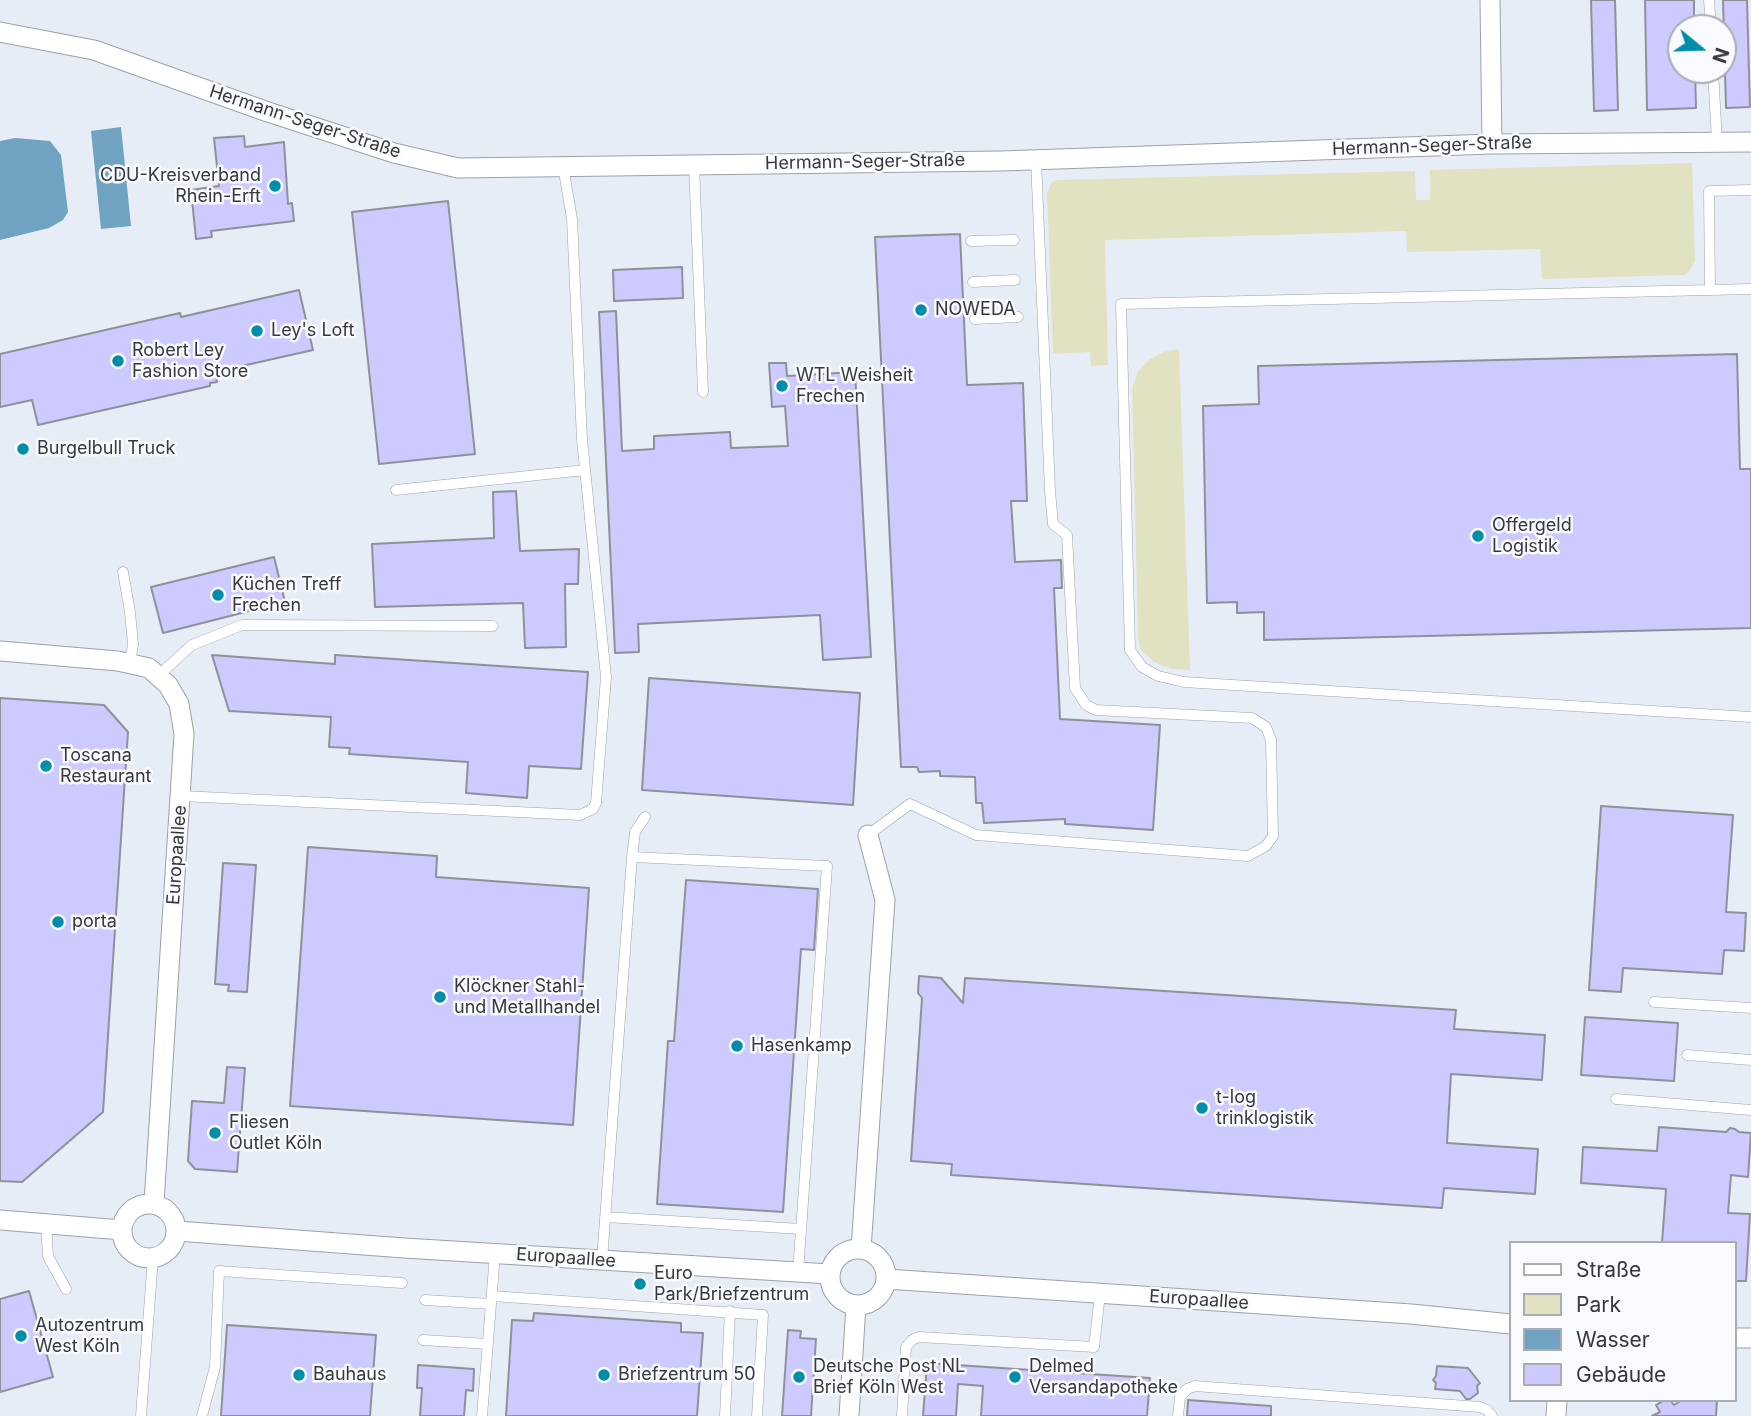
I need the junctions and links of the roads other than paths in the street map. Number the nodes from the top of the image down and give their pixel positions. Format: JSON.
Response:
{"nodes":[{"id":1,"x":1490,"y":0,"type":"edge"},
{"id":2,"x":0,"y":32,"type":"edge"},
{"id":3,"x":1714,"y":84,"type":"edge"},
{"id":4,"x":1717,"y":142,"type":"junction"},
{"id":5,"x":1751,"y":142,"type":"edge"},
{"id":6,"x":1492,"y":144,"type":"junction"},
{"id":7,"x":1036,"y":159,"type":"junction"},
{"id":8,"x":694,"y":163,"type":"junction"},
{"id":9,"x":563,"y":166,"type":"junction"},
{"id":10,"x":1751,"y":190,"type":"edge"},
{"id":11,"x":1014,"y":240,"type":"dead end"},
{"id":12,"x":971,"y":241,"type":"dead end"},
{"id":13,"x":1015,"y":280,"type":"dead end"},
{"id":14,"x":973,"y":282,"type":"dead end"},
{"id":15,"x":1751,"y":289,"type":"edge"},
{"id":16,"x":1710,"y":290,"type":"junction"},
{"id":17,"x":1017,"y":317,"type":"dead end"},
{"id":18,"x":975,"y":319,"type":"dead end"},
{"id":19,"x":703,"y":392,"type":"dead end"},
{"id":20,"x":585,"y":470,"type":"junction"},
{"id":21,"x":396,"y":490,"type":"dead end"},
{"id":22,"x":123,"y":572,"type":"dead end"},
{"id":23,"x":493,"y":626,"type":"dead end"},
{"id":24,"x":0,"y":651,"type":"edge"},
{"id":25,"x":130,"y":664,"type":"junction"},
{"id":26,"x":158,"y":676,"type":"junction"},
{"id":27,"x":1751,"y":717,"type":"edge"},
{"id":28,"x":181,"y":796,"type":"junction"},
{"id":29,"x":645,"y":817,"type":"dead end"},
{"id":30,"x":868,"y":835,"type":"joint"},
{"id":31,"x":632,"y":857,"type":"junction"},
{"id":32,"x":1654,"y":1002,"type":"dead end"},
{"id":33,"x":1751,"y":1008,"type":"edge"},
{"id":34,"x":1687,"y":1055,"type":"dead end"},
{"id":35,"x":1751,"y":1060,"type":"edge"},
{"id":36,"x":1616,"y":1099,"type":"dead end"},
{"id":37,"x":1751,"y":1110,"type":"edge"},
{"id":38,"x":154,"y":1203,"type":"junction"},
{"id":39,"x":606,"y":1217,"type":"junction"},
{"id":40,"x":0,"y":1220,"type":"edge"},
{"id":41,"x":46,"y":1223,"type":"junction"},
{"id":42,"x":801,"y":1229,"type":"junction"},
{"id":43,"x":122,"y":1230,"type":"junction"},
{"id":44,"x":177,"y":1231,"type":"junction"},
{"id":45,"x":861,"y":1249,"type":"junction"},
{"id":46,"x":495,"y":1254,"type":"junction"},
{"id":47,"x":153,"y":1258,"type":"junction"},
{"id":48,"x":602,"y":1260,"type":"junction"},
{"id":49,"x":798,"y":1272,"type":"junction"},
{"id":50,"x":830,"y":1274,"type":"junction"},
{"id":51,"x":886,"y":1279,"type":"junction"},
{"id":52,"x":401,"y":1283,"type":"dead end"},
{"id":53,"x":66,"y":1289,"type":"dead end"},
{"id":54,"x":1100,"y":1294,"type":"junction"},
{"id":55,"x":425,"y":1300,"type":"dead end"},
{"id":56,"x":491,"y":1300,"type":"junction"},
{"id":57,"x":856,"y":1305,"type":"junction"},
{"id":58,"x":730,"y":1311,"type":"junction"},
{"id":59,"x":1510,"y":1324,"type":"edge"},
{"id":60,"x":423,"y":1340,"type":"dead end"},
{"id":61,"x":488,"y":1345,"type":"junction"},
{"id":62,"x":141,"y":1416,"type":"edge"},
{"id":63,"x":202,"y":1416,"type":"edge"},
{"id":64,"x":482,"y":1416,"type":"edge"},
{"id":65,"x":725,"y":1416,"type":"edge"},
{"id":66,"x":757,"y":1416,"type":"edge"},
{"id":67,"x":849,"y":1416,"type":"edge"},
{"id":68,"x":902,"y":1416,"type":"edge"},
{"id":69,"x":1178,"y":1416,"type":"edge"},
{"id":70,"x":1492,"y":1416,"type":"edge"}],
"edges":[{"from":1,"to":6,"type":"street"},
{"from":2,"to":9,"type":"street","name":"Hermann-Seger-Straße"},
{"from":3,"to":4,"type":"lane"},
{"from":4,"to":5,"type":"street","name":"Hermann-Seger-Straße"},
{"from":4,"to":6,"type":"street","name":"Hermann-Seger-Straße"},
{"from":6,"to":7,"type":"street","name":"Hermann-Seger-Straße"},
{"from":7,"to":8,"type":"street","name":"Hermann-Seger-Straße"},
{"from":7,"to":30,"type":"lane"},
{"from":8,"to":9,"type":"street","name":"Hermann-Seger-Straße"},
{"from":8,"to":19,"type":"lane"},
{"from":9,"to":20,"type":"lane"},
{"from":10,"to":16,"type":"lane"},
{"from":11,"to":12,"type":"lane"},
{"from":13,"to":14,"type":"lane"},
{"from":15,"to":16,"type":"lane"},
{"from":16,"to":27,"type":"lane"},
{"from":17,"to":18,"type":"lane"},
{"from":20,"to":21,"type":"lane"},
{"from":20,"to":28,"type":"lane"},
{"from":22,"to":25,"type":"lane"},
{"from":23,"to":26,"type":"lane"},
{"from":24,"to":25,"type":"street","name":"Europaallee"},
{"from":25,"to":26,"type":"street","name":"Europaallee"},
{"from":26,"to":28,"type":"street","name":"Europaallee"},
{"from":28,"to":38,"type":"street","name":"Europaallee"},
{"from":29,"to":31,"type":"lane"},
{"from":30,"to":45,"type":"street"},
{"from":31,"to":39,"type":"lane"},
{"from":31,"to":42,"type":"lane"},
{"from":32,"to":33,"type":"lane"},
{"from":34,"to":35,"type":"lane"},
{"from":36,"to":37,"type":"lane"},
{"from":38,"to":43,"type":"street"},
{"from":38,"to":44,"type":"street"},
{"from":39,"to":42,"type":"lane"},
{"from":39,"to":48,"type":"lane"},
{"from":40,"to":41,"type":"street"},
{"from":41,"to":43,"type":"street"},
{"from":41,"to":53,"type":"lane"},
{"from":42,"to":49,"type":"lane"},
{"from":43,"to":47,"type":"street"},
{"from":44,"to":46,"type":"street","name":"Europaallee"},
{"from":44,"to":47,"type":"street"},
{"from":45,"to":50,"type":"street"},
{"from":45,"to":51,"type":"street"},
{"from":46,"to":48,"type":"street","name":"Europaallee"},
{"from":46,"to":56,"type":"lane"},
{"from":47,"to":62,"type":"lane"},
{"from":48,"to":49,"type":"street","name":"Europaallee"},
{"from":49,"to":50,"type":"street","name":"Europaallee"},
{"from":50,"to":57,"type":"street"},
{"from":51,"to":54,"type":"street","name":"Europaallee"},
{"from":51,"to":57,"type":"street"},
{"from":52,"to":63,"type":"lane"},
{"from":54,"to":59,"type":"street","name":"Europaallee"},
{"from":54,"to":68,"type":"lane"},
{"from":55,"to":56,"type":"lane"},
{"from":56,"to":58,"type":"lane"},
{"from":56,"to":61,"type":"lane"},
{"from":57,"to":67,"type":"street"},
{"from":58,"to":65,"type":"lane"},
{"from":58,"to":66,"type":"lane"},
{"from":60,"to":61,"type":"lane"},
{"from":61,"to":64,"type":"lane"},
{"from":69,"to":70,"type":"lane"}]}
